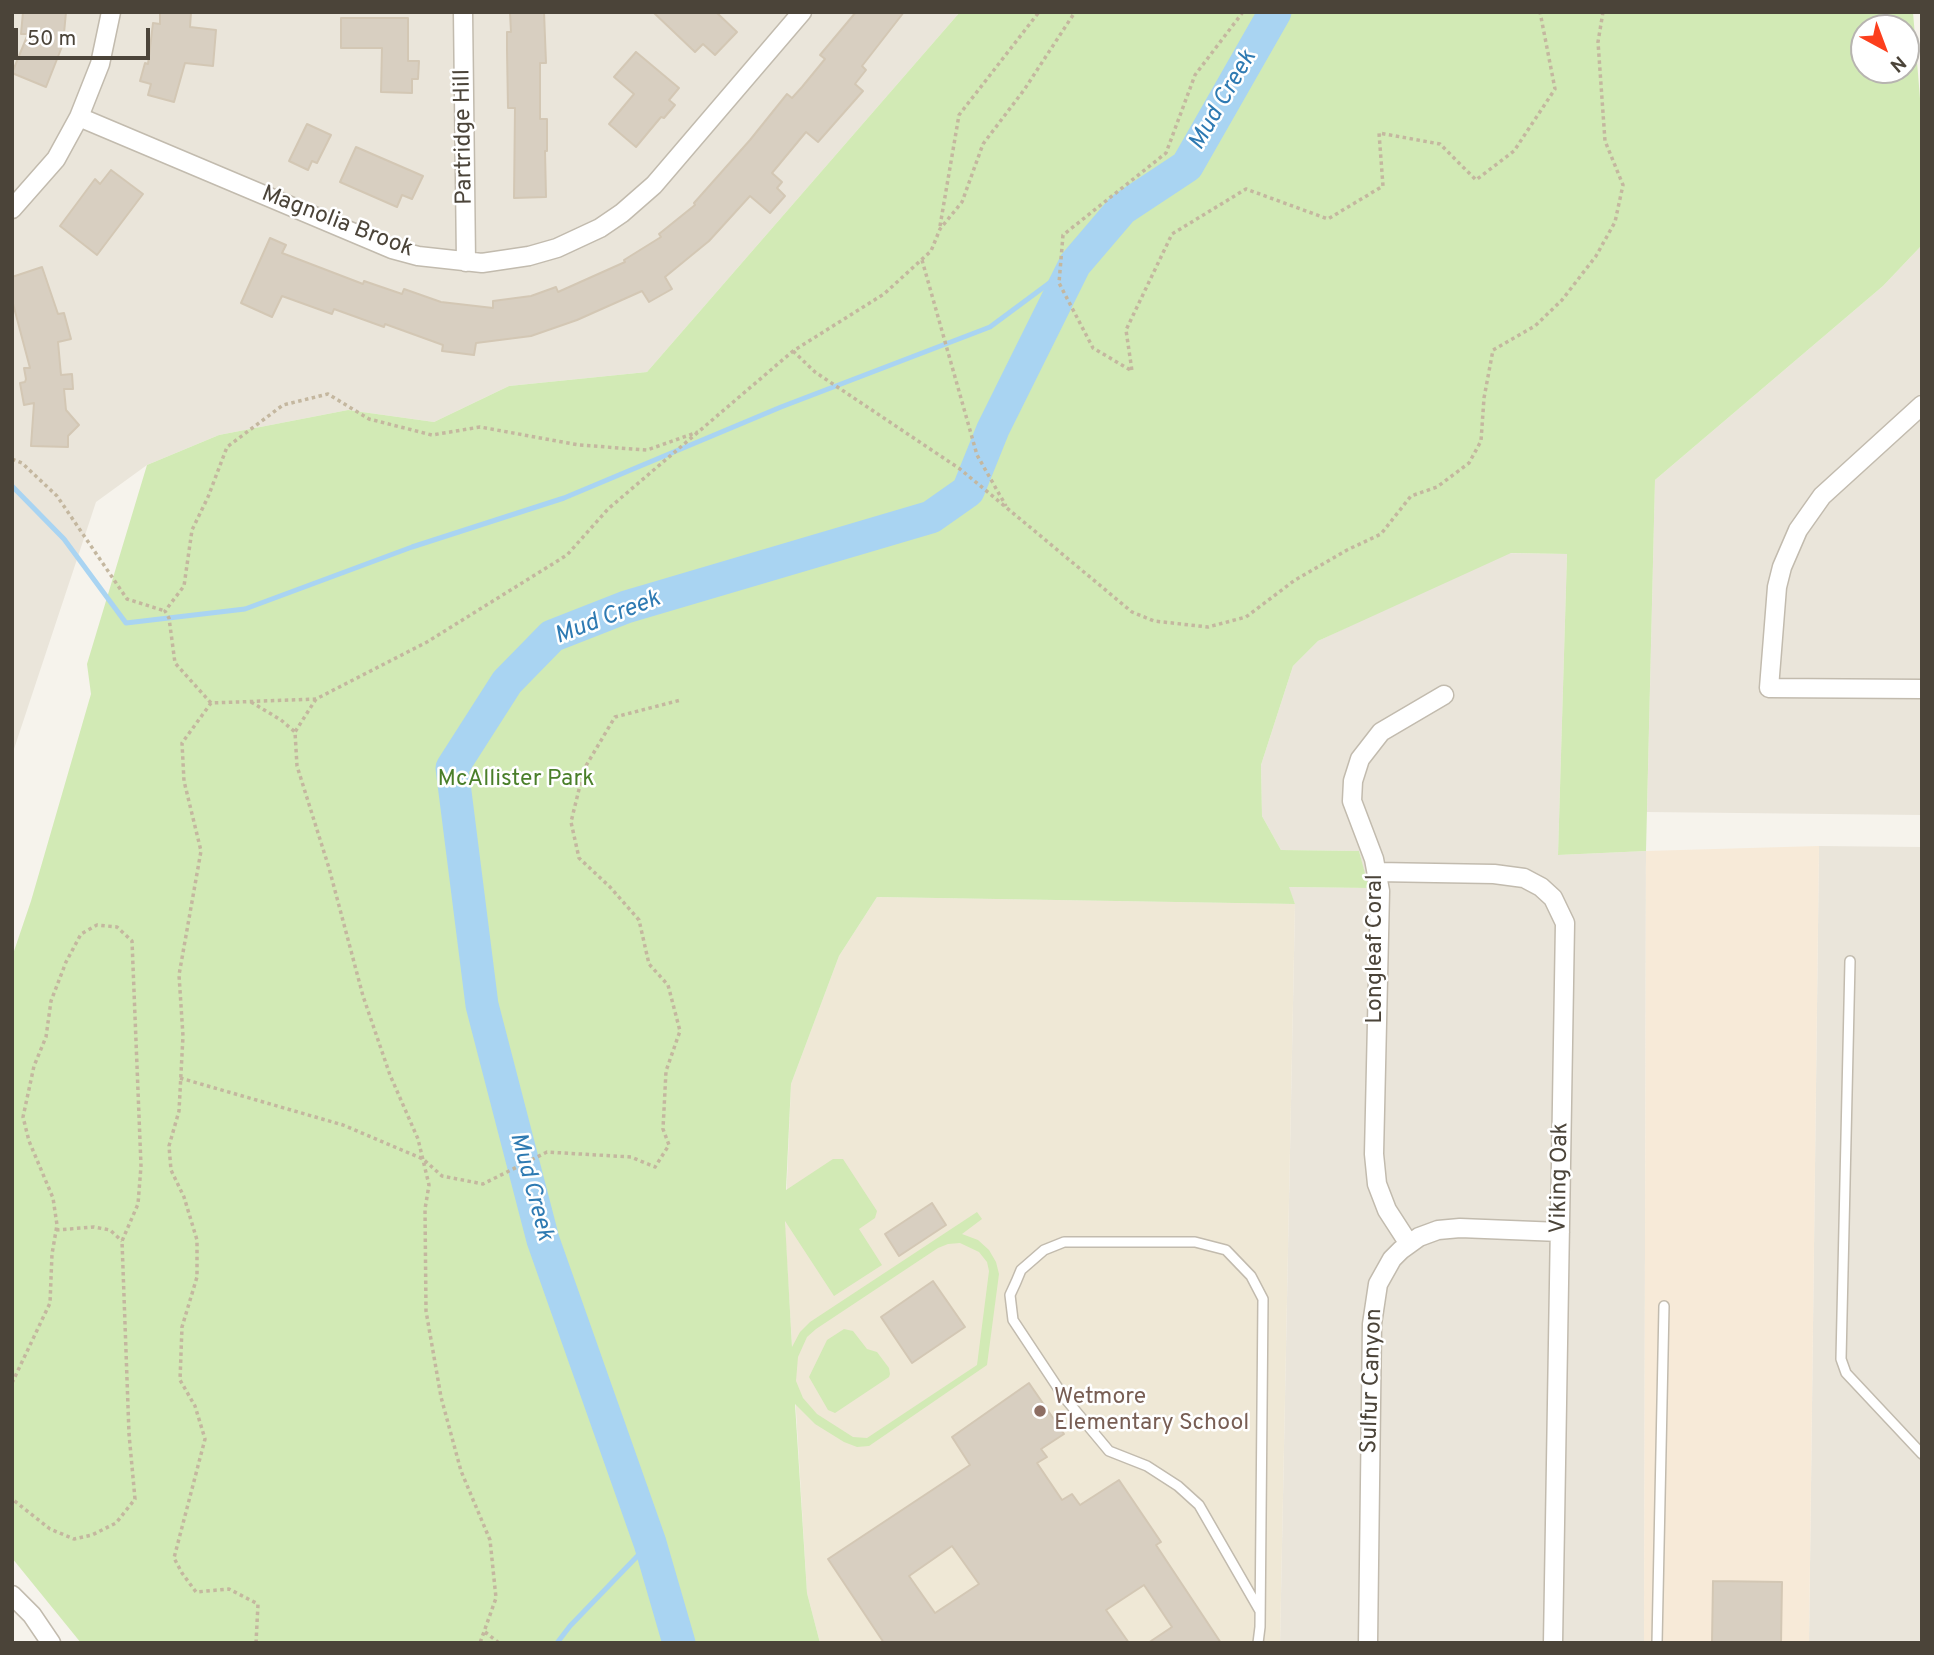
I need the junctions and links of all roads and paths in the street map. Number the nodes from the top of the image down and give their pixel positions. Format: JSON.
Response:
{"nodes":[{"id":1,"x":111,"y":12,"type":"edge"},
{"id":2,"x":463,"y":12,"type":"edge"},
{"id":3,"x":802,"y":12,"type":"edge"},
{"id":4,"x":1039,"y":12,"type":"edge"},
{"id":5,"x":1075,"y":12,"type":"edge"},
{"id":6,"x":1243,"y":12,"type":"edge"},
{"id":7,"x":1540,"y":12,"type":"edge"},
{"id":8,"x":1603,"y":12,"type":"edge"},
{"id":9,"x":79,"y":117,"type":"junction"},
{"id":10,"x":12,"y":209,"type":"edge"},
{"id":11,"x":940,"y":229,"type":"junction"},
{"id":12,"x":922,"y":260,"type":"junction"},
{"id":13,"x":466,"y":262,"type":"junction"},
{"id":14,"x":793,"y":351,"type":"junction"},
{"id":15,"x":1922,"y":405,"type":"edge"},
{"id":16,"x":701,"y":431,"type":"junction"},
{"id":17,"x":12,"y":458,"type":"edge"},
{"id":18,"x":1009,"y":511,"type":"junction"},
{"id":19,"x":165,"y":611,"type":"junction"},
{"id":20,"x":1922,"y":689,"type":"edge"},
{"id":21,"x":1444,"y":695,"type":"dead end"},
{"id":22,"x":316,"y":699,"type":"junction"},
{"id":23,"x":681,"y":701,"type":"dead end"},
{"id":24,"x":251,"y":702,"type":"junction"},
{"id":25,"x":211,"y":703,"type":"junction"},
{"id":26,"x":295,"y":732,"type":"junction"},
{"id":27,"x":1377,"y":872,"type":"junction"},
{"id":28,"x":1850,"y":961,"type":"dead end"},
{"id":29,"x":180,"y":1078,"type":"junction"},
{"id":30,"x":423,"y":1159,"type":"junction"},
{"id":31,"x":56,"y":1230,"type":"junction"},
{"id":32,"x":1560,"y":1232,"type":"junction"},
{"id":33,"x":122,"y":1241,"type":"junction"},
{"id":34,"x":1409,"y":1244,"type":"junction"},
{"id":35,"x":1664,"y":1306,"type":"dead end"},
{"id":36,"x":12,"y":1383,"type":"edge"},
{"id":37,"x":1922,"y":1454,"type":"edge"},
{"id":38,"x":12,"y":1499,"type":"edge"},
{"id":39,"x":12,"y":1595,"type":"edge"},
{"id":40,"x":1260,"y":1611,"type":"junction"},
{"id":41,"x":485,"y":1632,"type":"junction"},
{"id":42,"x":51,"y":1643,"type":"edge"},
{"id":43,"x":256,"y":1643,"type":"edge"},
{"id":44,"x":480,"y":1643,"type":"edge"},
{"id":45,"x":499,"y":1643,"type":"edge"},
{"id":46,"x":1258,"y":1643,"type":"edge"},
{"id":47,"x":1368,"y":1643,"type":"edge"},
{"id":48,"x":1553,"y":1643,"type":"edge"},
{"id":49,"x":1657,"y":1643,"type":"edge"}],
"edges":[{"from":1,"to":9,"type":"street"},
{"from":2,"to":13,"type":"street","name":"Partridge Hill"},
{"from":3,"to":13,"type":"street","name":"Magnolia Brook"},
{"from":4,"to":11,"type":"path"},
{"from":5,"to":11,"type":"path"},
{"from":6,"to":7,"type":"path"},
{"from":8,"to":18,"type":"path"},
{"from":9,"to":10,"type":"street"},
{"from":9,"to":13,"type":"street","name":"Magnolia Brook"},
{"from":11,"to":12,"type":"path"},
{"from":12,"to":14,"type":"path"},
{"from":12,"to":18,"type":"path"},
{"from":14,"to":16,"type":"path"},
{"from":14,"to":18,"type":"path"},
{"from":15,"to":20,"type":"street"},
{"from":16,"to":19,"type":"path"},
{"from":16,"to":22,"type":"path"},
{"from":17,"to":19,"type":"path"},
{"from":19,"to":25,"type":"path"},
{"from":21,"to":27,"type":"street","name":"Longleaf Coral"},
{"from":22,"to":24,"type":"path"},
{"from":22,"to":26,"type":"path"},
{"from":23,"to":30,"type":"path"},
{"from":24,"to":25,"type":"path"},
{"from":24,"to":26,"type":"path"},
{"from":25,"to":29,"type":"path"},
{"from":26,"to":30,"type":"path"},
{"from":27,"to":32,"type":"street","name":"Viking Oak"},
{"from":27,"to":34,"type":"street","name":"Longleaf Coral"},
{"from":28,"to":37,"type":"lane"},
{"from":29,"to":30,"type":"path"},
{"from":29,"to":43,"type":"path"},
{"from":30,"to":41,"type":"path"},
{"from":31,"to":33,"type":"path"},
{"from":31,"to":33,"type":"path"},
{"from":31,"to":36,"type":"path"},
{"from":32,"to":34,"type":"street","name":"Sulfur Canyon"},
{"from":32,"to":48,"type":"street","name":"Viking Oak"},
{"from":33,"to":38,"type":"path"},
{"from":34,"to":47,"type":"street","name":"Sulfur Canyon"},
{"from":35,"to":49,"type":"lane"},
{"from":39,"to":42,"type":"street"},
{"from":40,"to":40,"type":"lane"},
{"from":40,"to":46,"type":"lane"},
{"from":41,"to":44,"type":"path"},
{"from":41,"to":45,"type":"path"}]}
